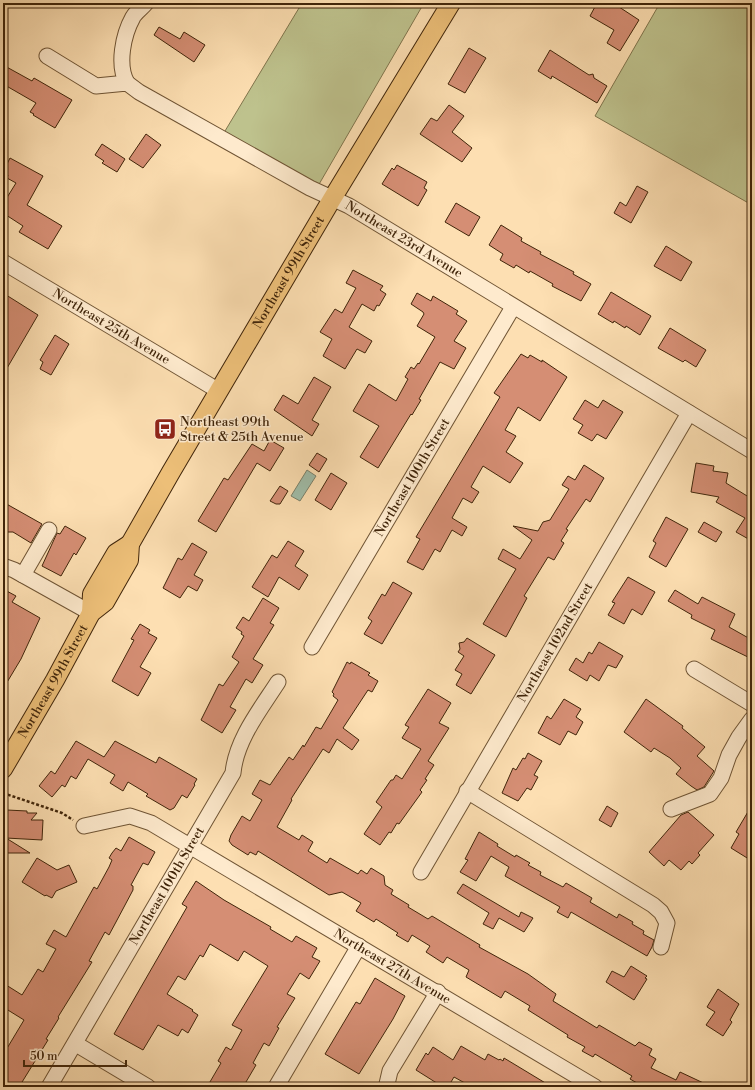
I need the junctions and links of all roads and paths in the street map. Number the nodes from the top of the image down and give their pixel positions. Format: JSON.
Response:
{"nodes":[{"id":1,"x":146,"y":3,"type":"edge"},
{"id":2,"x":451,"y":3,"type":"edge"},
{"id":3,"x":47,"y":56,"type":"dead end"},
{"id":4,"x":127,"y":83,"type":"junction"},
{"id":5,"x":332,"y":199,"type":"junction"},
{"id":6,"x":3,"y":262,"type":"edge"},
{"id":7,"x":513,"y":307,"type":"junction"},
{"id":8,"x":219,"y":392,"type":"junction"},
{"id":9,"x":688,"y":413,"type":"junction"},
{"id":10,"x":752,"y":451,"type":"edge"},
{"id":11,"x":49,"y":530,"type":"dead end"},
{"id":12,"x":3,"y":566,"type":"edge"},
{"id":13,"x":23,"y":575,"type":"junction"},
{"id":14,"x":91,"y":613,"type":"junction"},
{"id":15,"x":312,"y":647,"type":"dead end"},
{"id":16,"x":694,"y":669,"type":"dead end"},
{"id":17,"x":278,"y":682,"type":"dead end"},
{"id":18,"x":752,"y":704,"type":"edge"},
{"id":19,"x":752,"y":719,"type":"edge"},
{"id":20,"x":3,"y":769,"type":"edge"},
{"id":21,"x":467,"y":791,"type":"junction"},
{"id":22,"x":3,"y":793,"type":"edge"},
{"id":23,"x":671,"y":808,"type":"dead end"},
{"id":24,"x":84,"y":826,"type":"joint"},
{"id":25,"x":190,"y":846,"type":"junction"},
{"id":26,"x":421,"y":872,"type":"dead end"},
{"id":27,"x":359,"y":946,"type":"junction"},
{"id":28,"x":661,"y":947,"type":"dead end"},
{"id":29,"x":438,"y":992,"type":"junction"},
{"id":30,"x":76,"y":1044,"type":"junction"},
{"id":31,"x":49,"y":1087,"type":"edge"},
{"id":32,"x":148,"y":1087,"type":"edge"},
{"id":33,"x":276,"y":1087,"type":"edge"},
{"id":34,"x":388,"y":1087,"type":"edge"},
{"id":35,"x":595,"y":1087,"type":"edge"}],
"edges":[{"from":1,"to":4,"type":"street"},
{"from":2,"to":5,"type":"main road","name":"Northeast 99th Street"},
{"from":3,"to":4,"type":"street"},
{"from":4,"to":5,"type":"street","name":"Northeast 23rd Avenue"},
{"from":5,"to":7,"type":"street","name":"Northeast 23rd Avenue"},
{"from":5,"to":8,"type":"main road","name":"Northeast 99th Street"},
{"from":6,"to":8,"type":"street","name":"Northeast 25th Avenue"},
{"from":7,"to":9,"type":"street","name":"Northeast 23rd Avenue"},
{"from":7,"to":15,"type":"street","name":"Northeast 100th Street"},
{"from":8,"to":14,"type":"main road","name":"Northeast 99th Street"},
{"from":9,"to":10,"type":"street","name":"Northeast 23rd Avenue"},
{"from":9,"to":21,"type":"street","name":"Northeast 102nd Street"},
{"from":11,"to":13,"type":"street"},
{"from":12,"to":13,"type":"street"},
{"from":13,"to":14,"type":"street"},
{"from":14,"to":20,"type":"main road","name":"Northeast 99th Street"},
{"from":16,"to":18,"type":"street"},
{"from":17,"to":25,"type":"street","name":"Northeast 100th Street"},
{"from":19,"to":23,"type":"street"},
{"from":21,"to":26,"type":"street","name":"Northeast 102nd Street"},
{"from":21,"to":28,"type":"street"},
{"from":22,"to":24,"type":"path"},
{"from":24,"to":25,"type":"street","name":"Northeast 27th Avenue"},
{"from":25,"to":27,"type":"street","name":"Northeast 27th Avenue"},
{"from":25,"to":30,"type":"street","name":"Northeast 100th Street"},
{"from":27,"to":29,"type":"street","name":"Northeast 27th Avenue"},
{"from":27,"to":33,"type":"street"},
{"from":29,"to":34,"type":"street"},
{"from":29,"to":35,"type":"street","name":"Northeast 27th Avenue"},
{"from":30,"to":31,"type":"street","name":"Northeast 100th Street"},
{"from":30,"to":32,"type":"street"}]}
